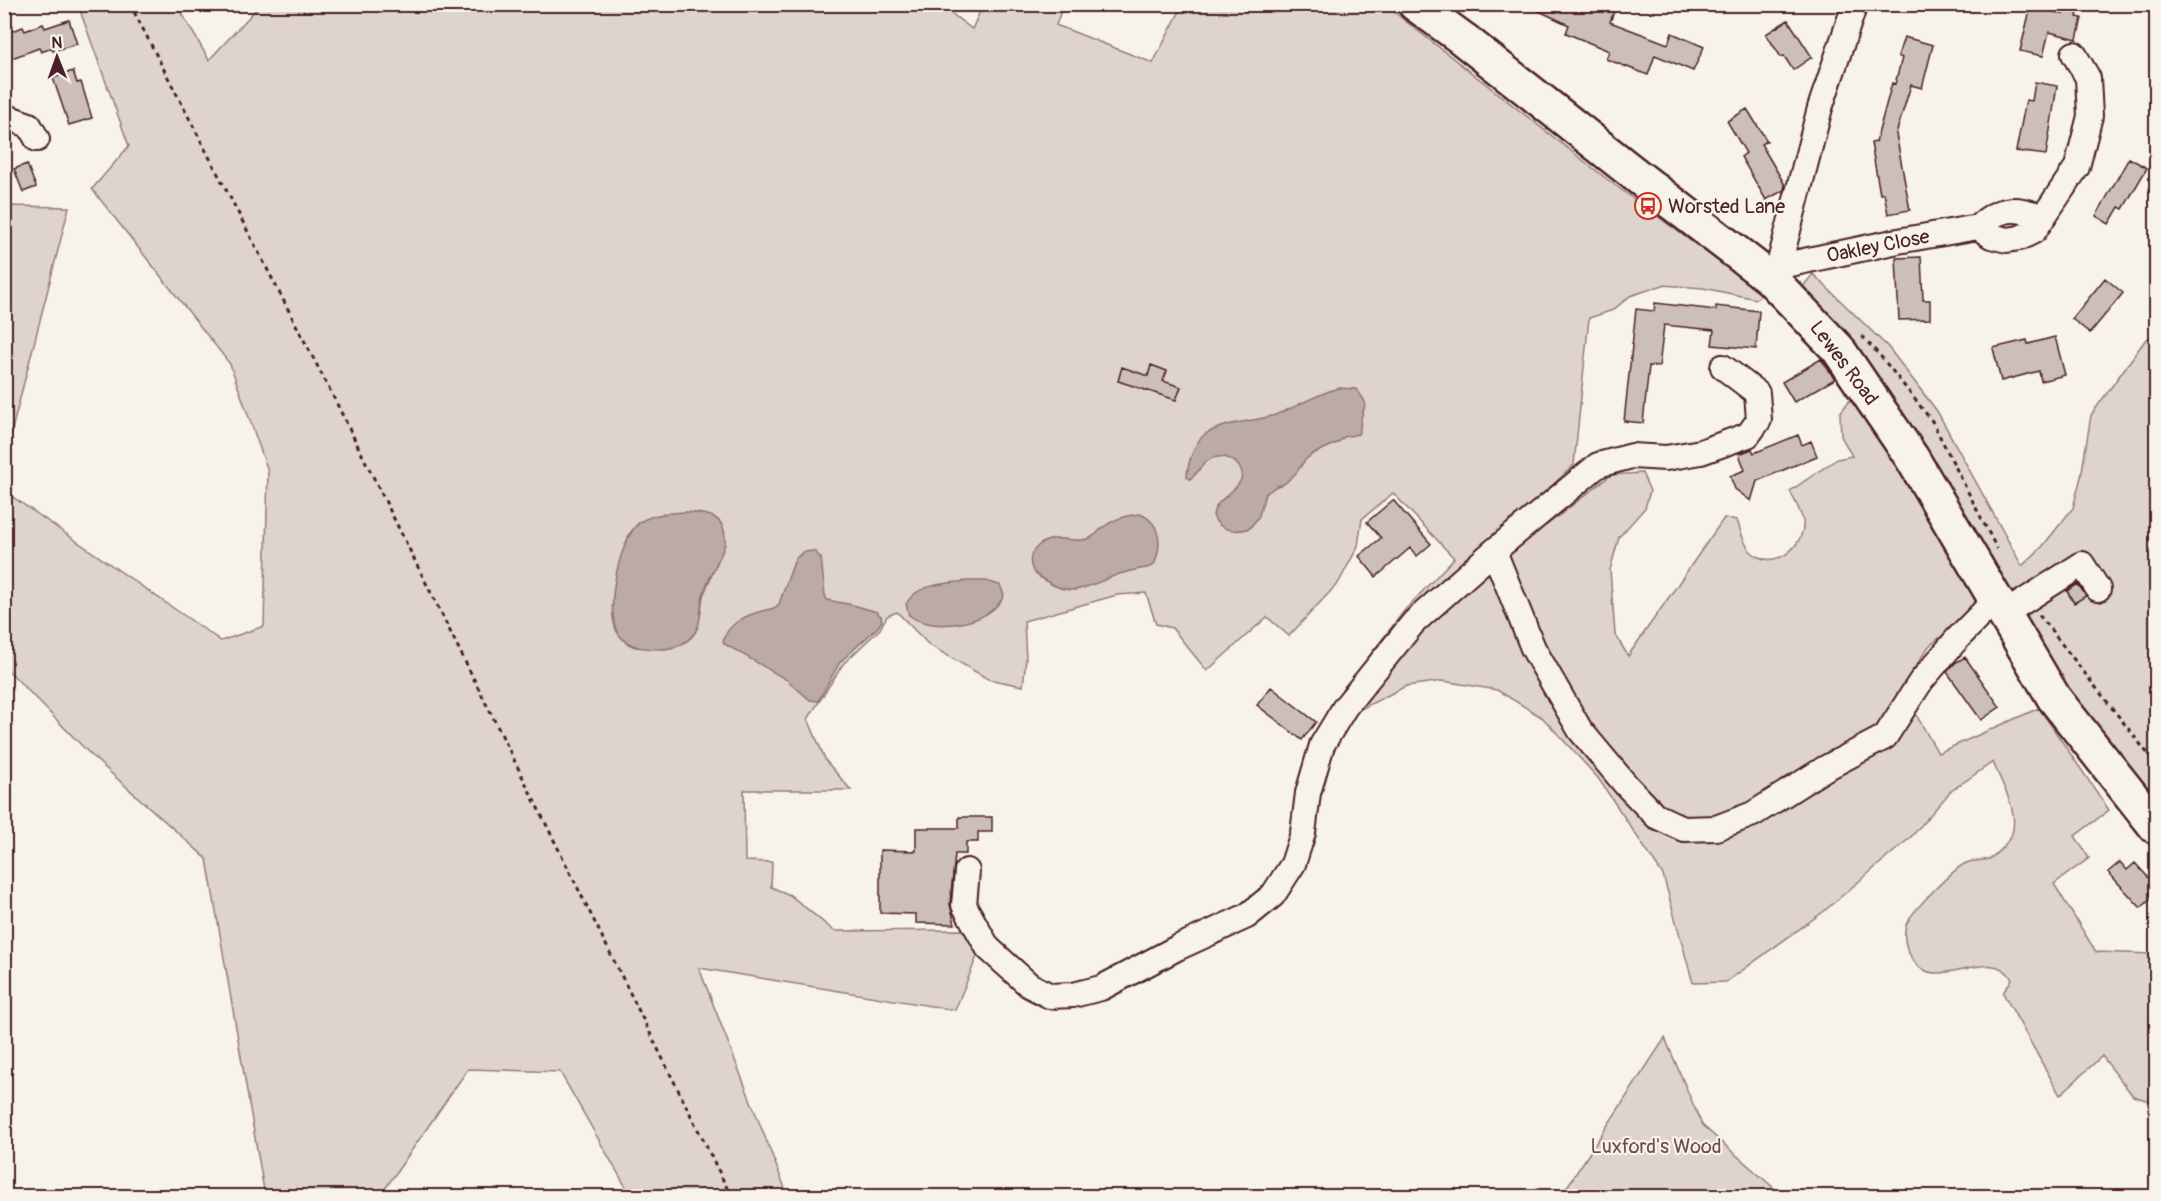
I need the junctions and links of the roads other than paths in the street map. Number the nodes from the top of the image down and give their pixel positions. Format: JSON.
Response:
{"nodes":[{"id":1,"x":1415,"y":4,"type":"edge"},
{"id":2,"x":1855,"y":4,"type":"edge"},
{"id":3,"x":2074,"y":54,"type":"dead end"},
{"id":4,"x":4,"y":116,"type":"edge"},
{"id":5,"x":37,"y":139,"type":"dead end"},
{"id":6,"x":1775,"y":272,"type":"junction"},
{"id":7,"x":1723,"y":367,"type":"dead end"},
{"id":8,"x":1494,"y":551,"type":"junction"},
{"id":9,"x":2098,"y":589,"type":"dead end"},
{"id":10,"x":2000,"y":607,"type":"junction"},
{"id":11,"x":2157,"y":827,"type":"edge"},
{"id":12,"x":968,"y":871,"type":"dead end"}],
"edges":[{"from":1,"to":6,"type":"highway","name":"Lewes Road"},
{"from":2,"to":6,"type":"street"},
{"from":3,"to":6,"type":"street","name":"Oakley Close"},
{"from":4,"to":5,"type":"street"},
{"from":6,"to":10,"type":"highway","name":"Lewes Road"},
{"from":7,"to":8,"type":"street"},
{"from":8,"to":10,"type":"street"},
{"from":8,"to":12,"type":"street"},
{"from":9,"to":10,"type":"street"},
{"from":10,"to":11,"type":"highway","name":"Lewes Road"}]}
